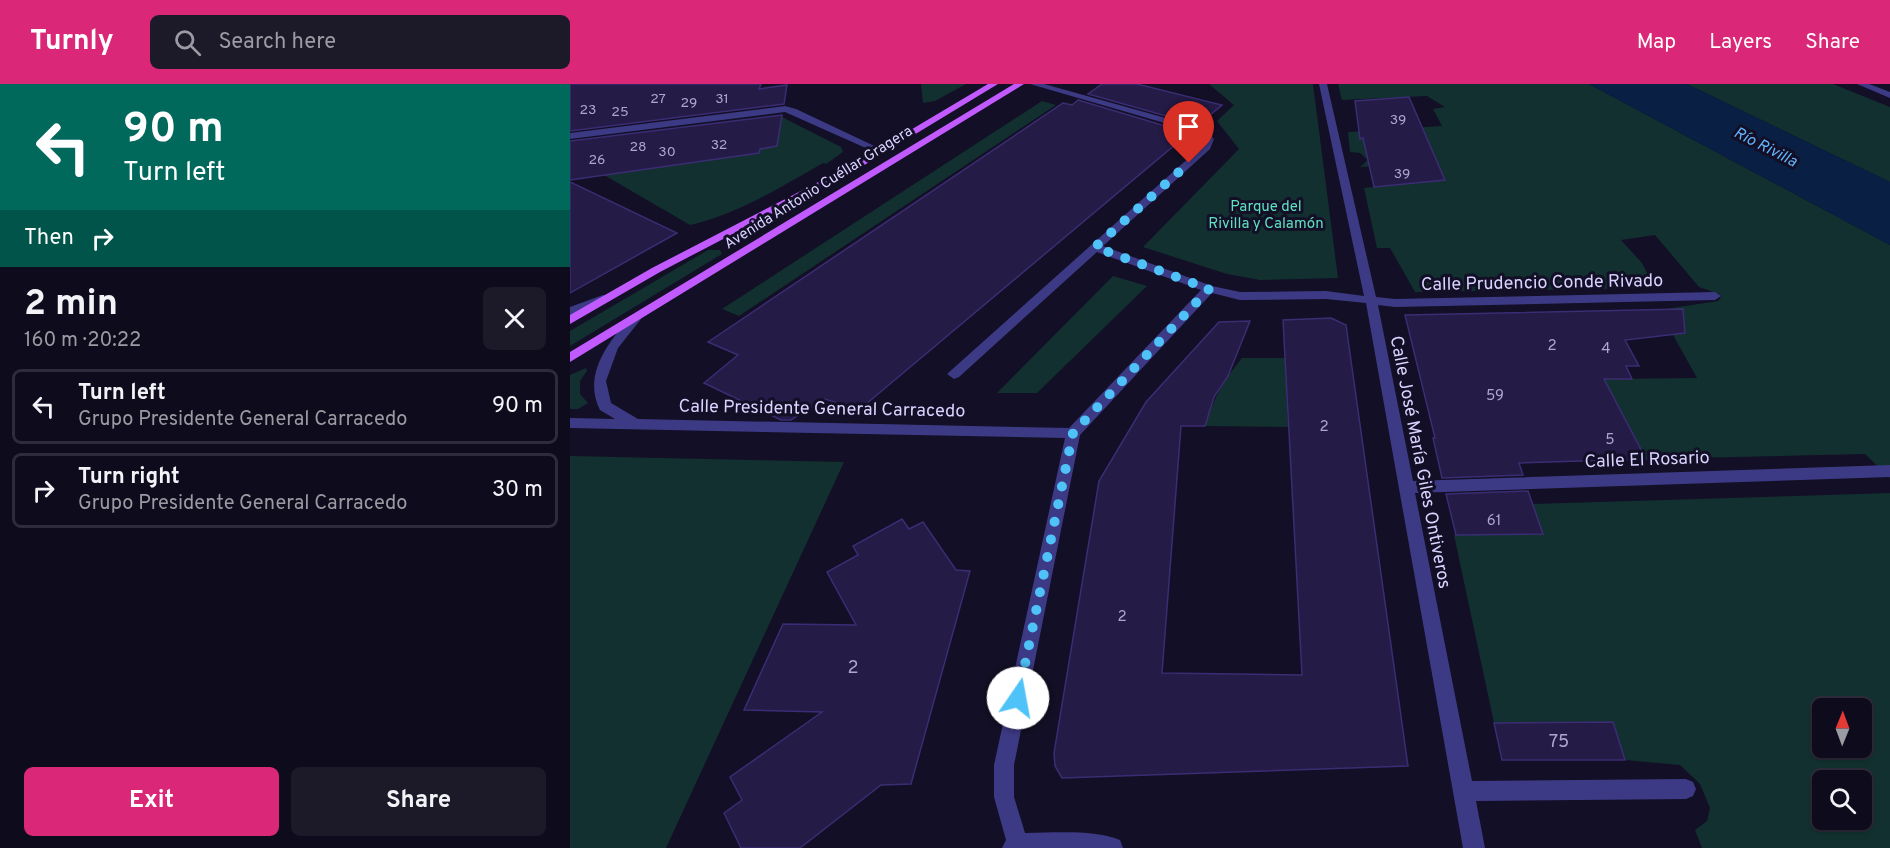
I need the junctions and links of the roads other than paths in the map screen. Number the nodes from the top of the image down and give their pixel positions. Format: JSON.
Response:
{"nodes":[{"id":1,"x":994,"y":84,"type":"edge"},
{"id":2,"x":1020,"y":84,"type":"edge"},
{"id":3,"x":1034,"y":84,"type":"edge"},
{"id":4,"x":1323,"y":84,"type":"edge"},
{"id":5,"x":1861,"y":84,"type":"edge"},
{"id":6,"x":1890,"y":95,"type":"edge"},
{"id":7,"x":570,"y":136,"type":"edge"},
{"id":8,"x":880,"y":151,"type":"junction"},
{"id":9,"x":1095,"y":247,"type":"junction"},
{"id":10,"x":1209,"y":289,"type":"junction"},
{"id":11,"x":612,"y":295,"type":"junction"},
{"id":12,"x":1715,"y":296,"type":"dead end"},
{"id":13,"x":1371,"y":300,"type":"junction"},
{"id":14,"x":570,"y":312,"type":"edge"},
{"id":15,"x":634,"y":319,"type":"junction"},
{"id":16,"x":570,"y":320,"type":"edge"},
{"id":17,"x":570,"y":358,"type":"edge"},
{"id":18,"x":954,"y":374,"type":"dead end"},
{"id":19,"x":570,"y":423,"type":"edge"},
{"id":20,"x":633,"y":423,"type":"junction"},
{"id":21,"x":1073,"y":433,"type":"junction"},
{"id":22,"x":1890,"y":471,"type":"edge"},
{"id":23,"x":1406,"y":486,"type":"junction"},
{"id":24,"x":1686,"y":789,"type":"dead end"},
{"id":25,"x":1463,"y":791,"type":"junction"},
{"id":26,"x":1016,"y":846,"type":"edge"},
{"id":27,"x":1112,"y":848,"type":"edge"},
{"id":28,"x":1474,"y":848,"type":"edge"}],
"edges":[{"from":1,"to":8,"type":"main road","name":"Avenida Antonio Cuéllar Gragera"},
{"from":2,"to":15,"type":"main road","name":"Avenida Antonio Cuéllar Gragera"},
{"from":3,"to":9,"type":"street"},
{"from":4,"to":13,"type":"street","name":"Calle José María Giles Ontiveros"},
{"from":5,"to":6,"type":"street"},
{"from":7,"to":8,"type":"street"},
{"from":8,"to":11,"type":"main road","name":"Avenida Antonio Cuéllar Gragera"},
{"from":9,"to":10,"type":"street","name":"Calle Prudencio Conde Rivado"},
{"from":9,"to":18,"type":"street"},
{"from":10,"to":13,"type":"street","name":"Calle Prudencio Conde Rivado"},
{"from":10,"to":21,"type":"street"},
{"from":11,"to":14,"type":"street","name":"Avenida Antonio Cuéllar Gragera"},
{"from":11,"to":16,"type":"main road","name":"Avenida Antonio Cuéllar Gragera"},
{"from":12,"to":13,"type":"street","name":"Calle Prudencio Conde Rivado"},
{"from":13,"to":23,"type":"street","name":"Calle José María Giles Ontiveros"},
{"from":15,"to":17,"type":"main road","name":"Avenida Antonio Cuéllar Gragera"},
{"from":15,"to":20,"type":"street","name":"Avenida Antonio Cuéllar Gragera"},
{"from":19,"to":20,"type":"street","name":"Calle Presidente General Carracedo"},
{"from":20,"to":21,"type":"street","name":"Calle Presidente General Carracedo"},
{"from":21,"to":26,"type":"street"},
{"from":22,"to":23,"type":"street","name":"Calle El Rosario"},
{"from":23,"to":25,"type":"street","name":"Calle José María Giles Ontiveros"},
{"from":24,"to":25,"type":"street"},
{"from":25,"to":28,"type":"street","name":"Calle José María Giles Ontiveros"},
{"from":26,"to":27,"type":"street"}]}
